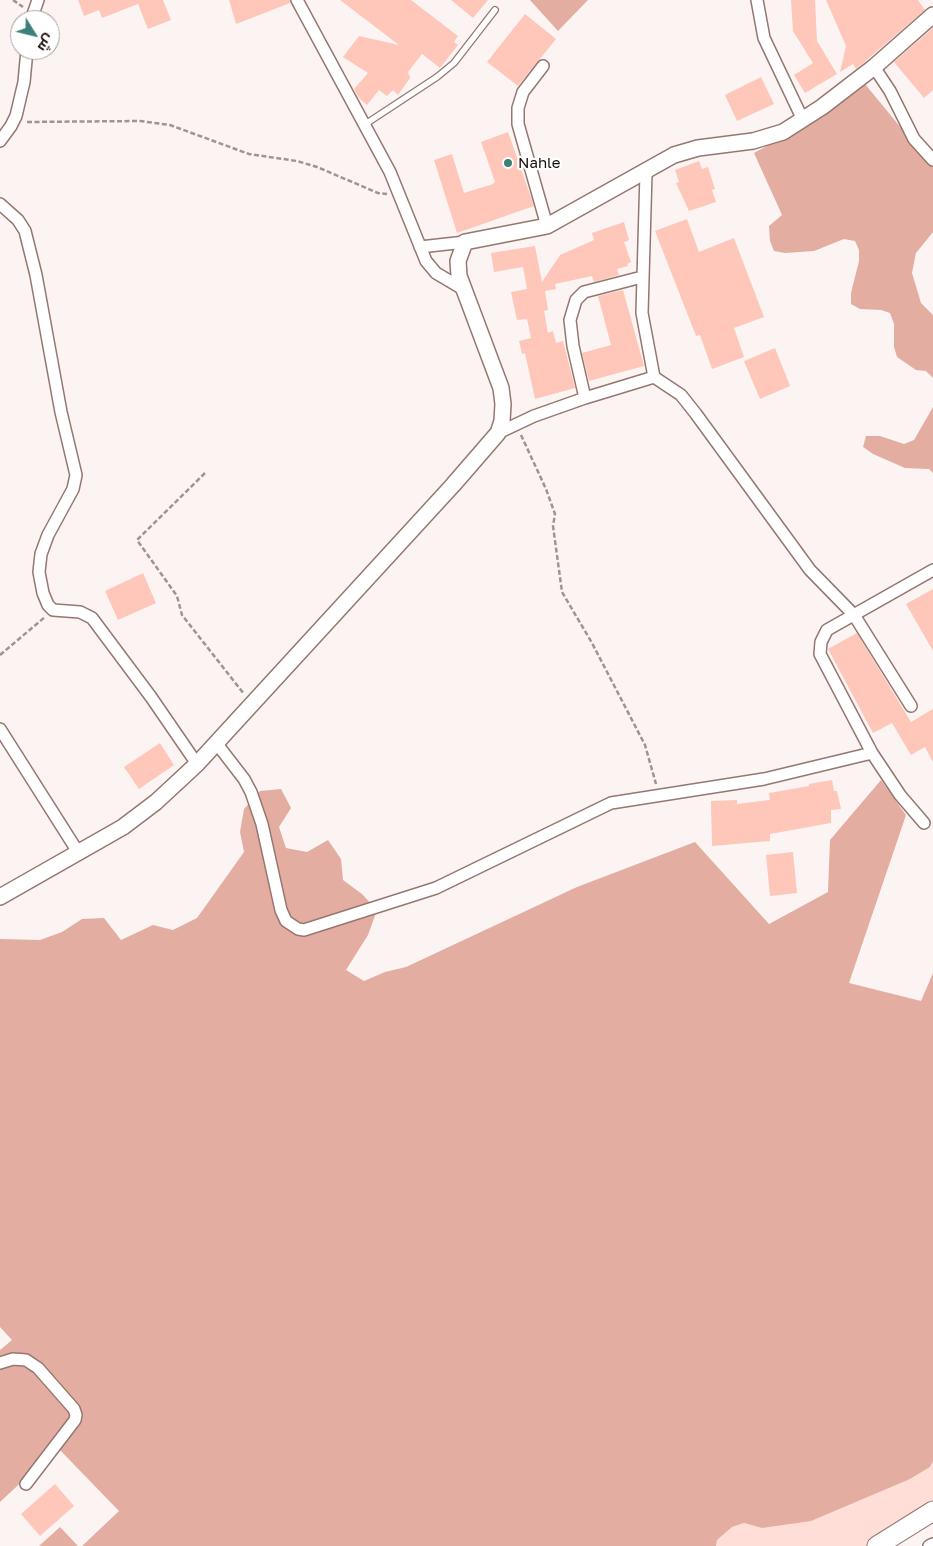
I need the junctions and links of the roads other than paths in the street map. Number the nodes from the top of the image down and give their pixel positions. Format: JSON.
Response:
{"nodes":[{"id":1,"x":297,"y":0,"type":"edge"},
{"id":2,"x":757,"y":0,"type":"edge"},
{"id":3,"x":495,"y":10,"type":"dead end"},
{"id":4,"x":933,"y":15,"type":"edge"},
{"id":5,"x":26,"y":60,"type":"edge"},
{"id":6,"x":543,"y":66,"type":"dead end"},
{"id":7,"x":874,"y":67,"type":"junction"},
{"id":8,"x":803,"y":120,"type":"junction"},
{"id":9,"x":364,"y":125,"type":"junction"},
{"id":10,"x":0,"y":142,"type":"edge"},
{"id":11,"x":933,"y":160,"type":"edge"},
{"id":12,"x":646,"y":172,"type":"junction"},
{"id":13,"x":0,"y":204,"type":"edge"},
{"id":14,"x":547,"y":226,"type":"junction"},
{"id":15,"x":465,"y":242,"type":"junction"},
{"id":16,"x":420,"y":247,"type":"junction"},
{"id":17,"x":642,"y":277,"type":"junction"},
{"id":18,"x":463,"y":288,"type":"junction"},
{"id":19,"x":654,"y":377,"type":"junction"},
{"id":20,"x":585,"y":398,"type":"junction"},
{"id":21,"x":498,"y":433,"type":"junction"},
{"id":22,"x":933,"y":570,"type":"edge"},
{"id":23,"x":854,"y":615,"type":"junction"},
{"id":24,"x":911,"y":706,"type":"dead end"},
{"id":25,"x":0,"y":728,"type":"edge"},
{"id":26,"x":218,"y":744,"type":"junction"},
{"id":27,"x":872,"y":753,"type":"junction"},
{"id":28,"x":197,"y":764,"type":"junction"},
{"id":29,"x":924,"y":823,"type":"dead end"},
{"id":30,"x":78,"y":852,"type":"junction"},
{"id":31,"x":0,"y":897,"type":"edge"},
{"id":32,"x":0,"y":1363,"type":"edge"},
{"id":33,"x":26,"y":1484,"type":"dead end"},
{"id":34,"x":933,"y":1511,"type":"edge"},
{"id":35,"x":933,"y":1544,"type":"edge"},
{"id":36,"x":877,"y":1546,"type":"edge"},
{"id":37,"x":929,"y":1546,"type":"edge"}],
"edges":[{"from":1,"to":9,"type":"street"},
{"from":2,"to":8,"type":"street"},
{"from":3,"to":9,"type":"lane"},
{"from":4,"to":7,"type":"street"},
{"from":5,"to":10,"type":"street"},
{"from":6,"to":14,"type":"street"},
{"from":7,"to":8,"type":"street"},
{"from":7,"to":11,"type":"street"},
{"from":8,"to":12,"type":"street"},
{"from":9,"to":16,"type":"street"},
{"from":12,"to":14,"type":"street"},
{"from":12,"to":17,"type":"street"},
{"from":13,"to":28,"type":"street"},
{"from":14,"to":15,"type":"street"},
{"from":15,"to":16,"type":"street"},
{"from":15,"to":18,"type":"street"},
{"from":16,"to":18,"type":"street"},
{"from":17,"to":19,"type":"street"},
{"from":17,"to":20,"type":"street"},
{"from":18,"to":21,"type":"street"},
{"from":19,"to":20,"type":"street"},
{"from":19,"to":23,"type":"street"},
{"from":20,"to":21,"type":"street"},
{"from":21,"to":26,"type":"street"},
{"from":22,"to":23,"type":"street"},
{"from":23,"to":24,"type":"street"},
{"from":23,"to":27,"type":"street"},
{"from":25,"to":30,"type":"street"},
{"from":26,"to":27,"type":"street"},
{"from":26,"to":28,"type":"street"},
{"from":27,"to":29,"type":"street"},
{"from":28,"to":30,"type":"street"},
{"from":30,"to":31,"type":"street"},
{"from":32,"to":33,"type":"street"},
{"from":34,"to":36,"type":"main road"},
{"from":35,"to":37,"type":"street"}]}
